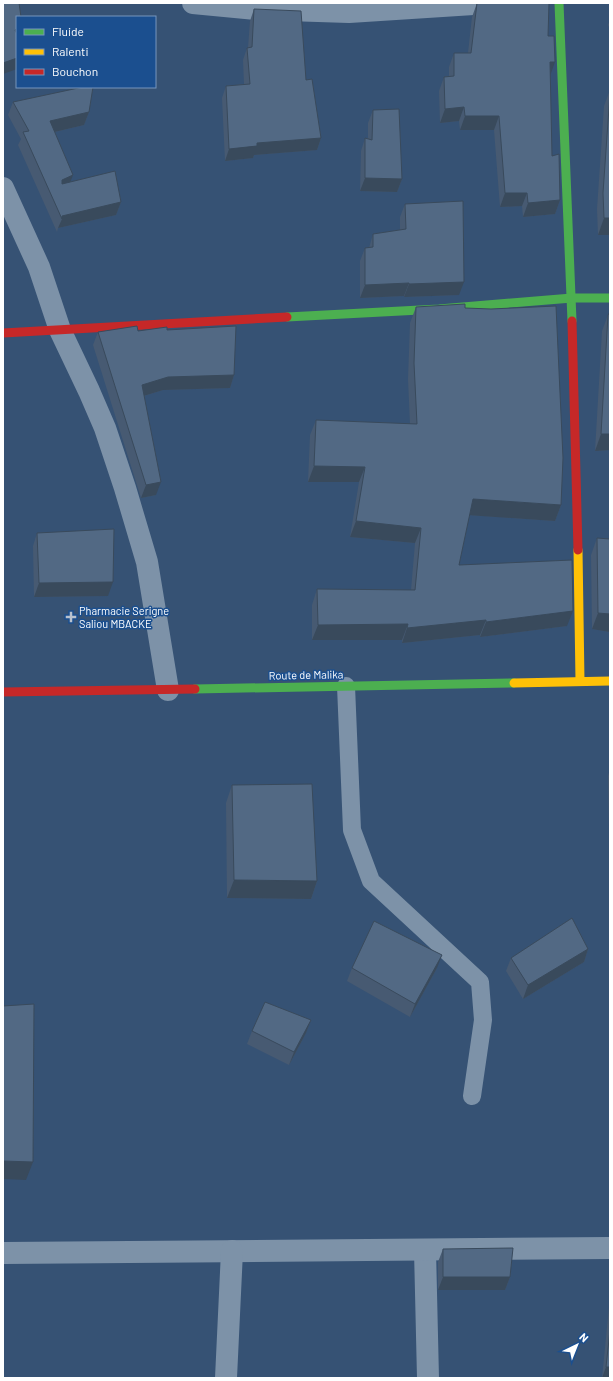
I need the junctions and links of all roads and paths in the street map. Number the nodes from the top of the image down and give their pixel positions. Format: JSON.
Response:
{"nodes":[{"id":1,"x":194,"y":3,"type":"edge"},
{"id":2,"x":489,"y":3,"type":"edge"},
{"id":3,"x":559,"y":3,"type":"edge"},
{"id":4,"x":3,"y":188,"type":"edge"},
{"id":5,"x":572,"y":298,"type":"junction"},
{"id":6,"x":610,"y":298,"type":"edge"},
{"id":7,"x":60,"y":330,"type":"junction"},
{"id":8,"x":3,"y":333,"type":"edge"},
{"id":9,"x":580,"y":681,"type":"junction"},
{"id":10,"x":610,"y":681,"type":"edge"},
{"id":11,"x":346,"y":686,"type":"junction"},
{"id":12,"x":168,"y":690,"type":"junction"},
{"id":13,"x":3,"y":692,"type":"edge"},
{"id":14,"x":472,"y":1096,"type":"dead end"},
{"id":15,"x":610,"y":1248,"type":"edge"},
{"id":16,"x":425,"y":1250,"type":"junction"},
{"id":17,"x":232,"y":1251,"type":"junction"},
{"id":18,"x":3,"y":1253,"type":"edge"},
{"id":19,"x":226,"y":1378,"type":"edge"},
{"id":20,"x":428,"y":1378,"type":"edge"}],
"edges":[{"from":1,"to":2,"type":"street"},
{"from":3,"to":5,"type":"street"},
{"from":4,"to":7,"type":"street"},
{"from":5,"to":6,"type":"street"},
{"from":5,"to":7,"type":"street"},
{"from":5,"to":9,"type":"street"},
{"from":7,"to":8,"type":"street"},
{"from":7,"to":12,"type":"street"},
{"from":9,"to":10,"type":"street","name":"Route de Malika"},
{"from":9,"to":11,"type":"street","name":"Route de Malika"},
{"from":11,"to":12,"type":"street","name":"Route de Malika"},
{"from":11,"to":14,"type":"lane"},
{"from":12,"to":13,"type":"street","name":"Route de Malika"},
{"from":15,"to":16,"type":"street"},
{"from":16,"to":17,"type":"street"},
{"from":16,"to":20,"type":"street"},
{"from":17,"to":18,"type":"street"},
{"from":17,"to":19,"type":"street"}]}
